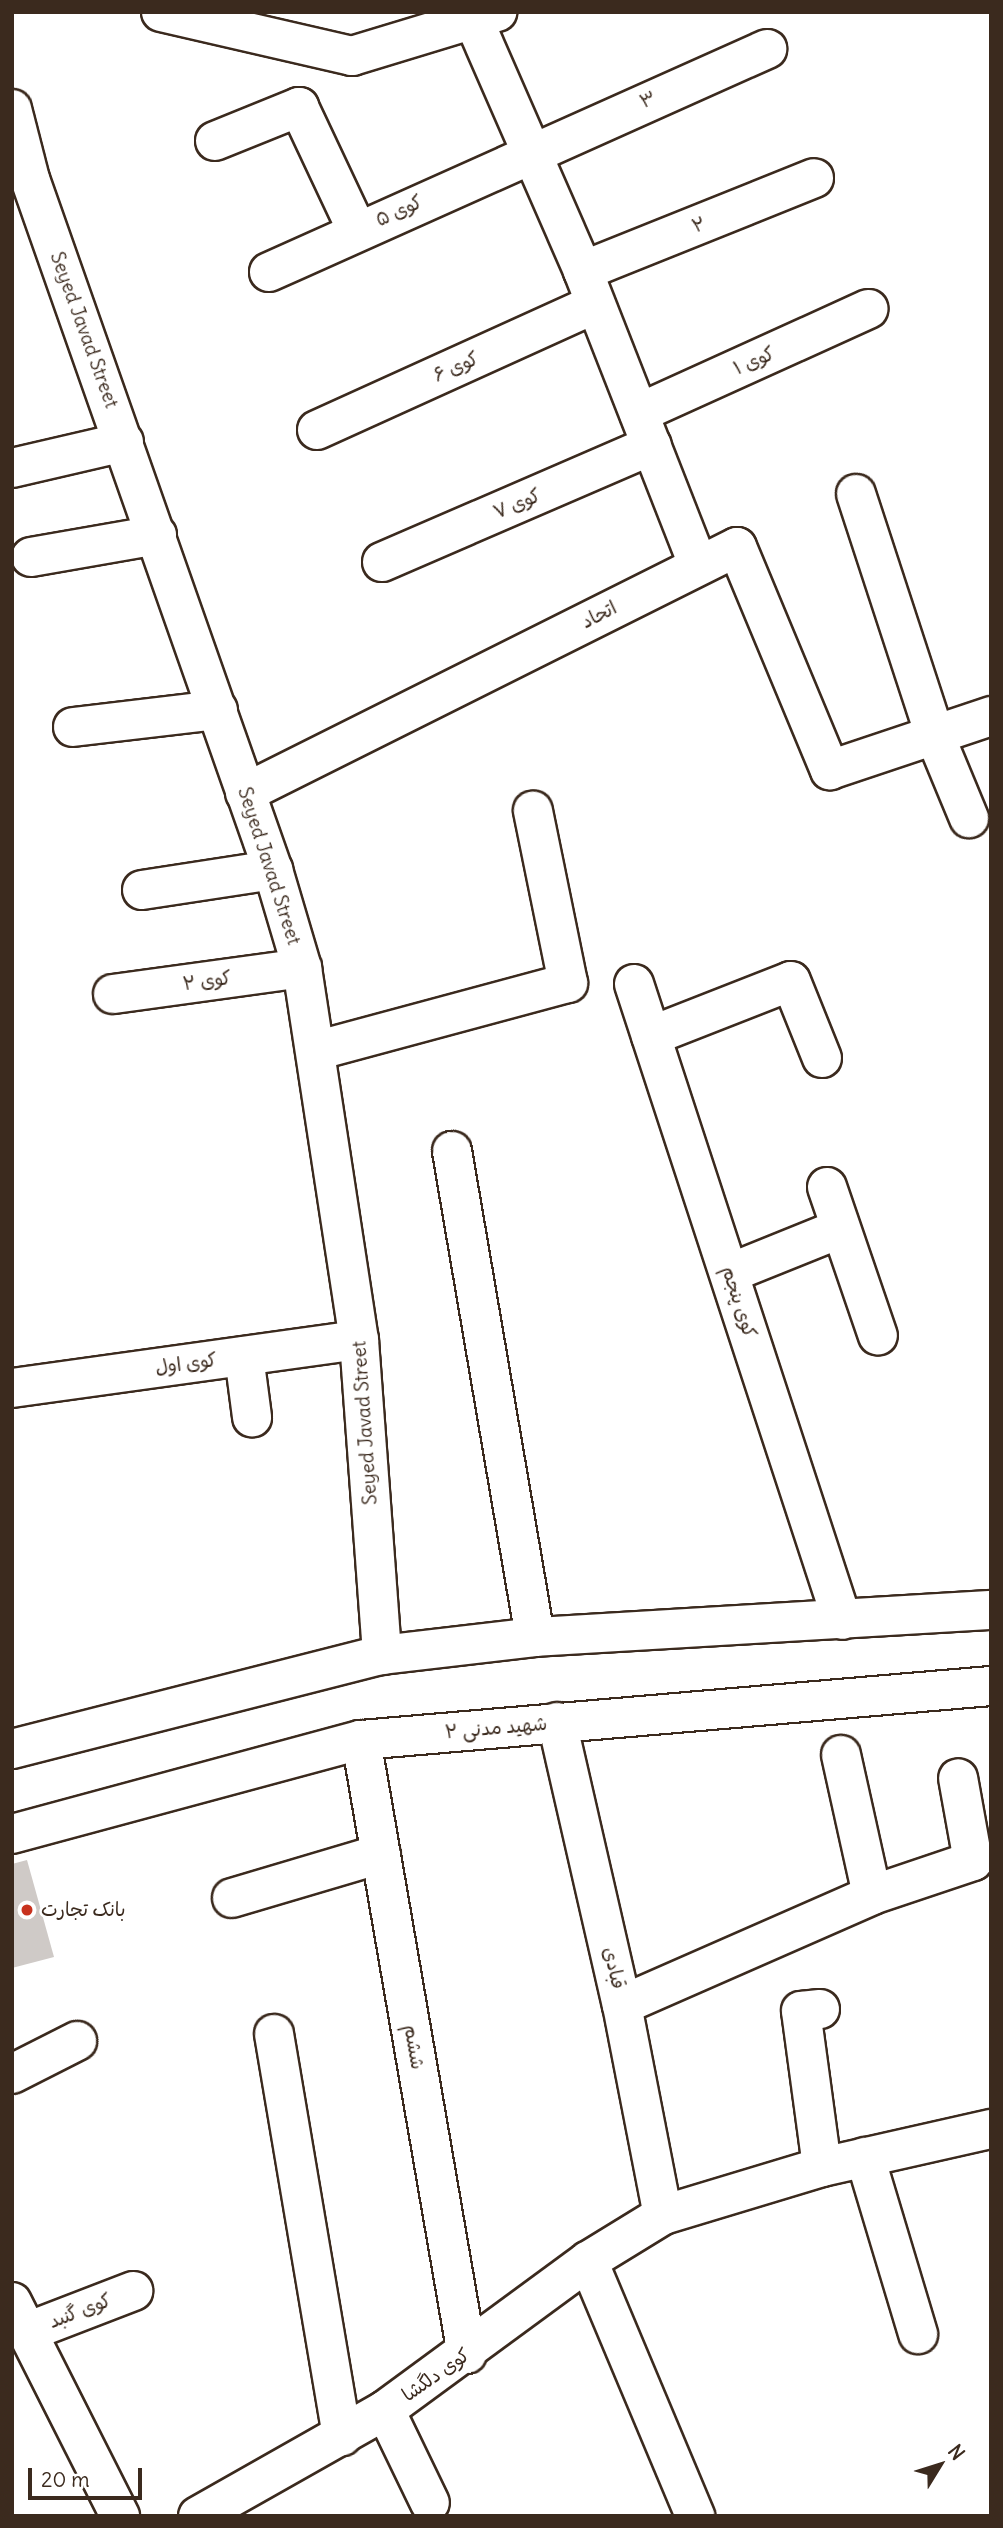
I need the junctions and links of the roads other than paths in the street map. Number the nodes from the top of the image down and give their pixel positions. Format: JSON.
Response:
{"nodes":[{"id":1,"x":161,"y":12,"type":"edge"},
{"id":2,"x":486,"y":17,"type":"edge"},
{"id":3,"x":767,"y":49,"type":"dead end"},
{"id":4,"x":12,"y":109,"type":"edge"},
{"id":5,"x":215,"y":141,"type":"dead end"},
{"id":6,"x":530,"y":151,"type":"junction"},
{"id":7,"x":814,"y":178,"type":"dead end"},
{"id":8,"x":357,"y":230,"type":"junction"},
{"id":9,"x":269,"y":272,"type":"dead end"},
{"id":10,"x":589,"y":288,"type":"junction"},
{"id":11,"x":868,"y":309,"type":"dead end"},
{"id":12,"x":646,"y":429,"type":"junction"},
{"id":13,"x":317,"y":430,"type":"dead end"},
{"id":14,"x":124,"y":442,"type":"junction"},
{"id":15,"x":12,"y":468,"type":"edge"},
{"id":16,"x":856,"y":494,"type":"dead end"},
{"id":17,"x":157,"y":535,"type":"junction"},
{"id":18,"x":31,"y":557,"type":"dead end"},
{"id":19,"x":382,"y":562,"type":"dead end"},
{"id":20,"x":698,"y":565,"type":"junction"},
{"id":21,"x":218,"y":710,"type":"junction"},
{"id":22,"x":991,"y":716,"type":"edge"},
{"id":23,"x":73,"y":727,"type":"dead end"},
{"id":24,"x":935,"y":736,"type":"junction"},
{"id":25,"x":245,"y":793,"type":"junction"},
{"id":26,"x":533,"y":811,"type":"dead end"},
{"id":27,"x":969,"y":818,"type":"dead end"},
{"id":28,"x":273,"y":870,"type":"junction"},
{"id":29,"x":142,"y":890,"type":"dead end"},
{"id":30,"x":302,"y":968,"type":"junction"},
{"id":31,"x":634,"y":984,"type":"dead end"},
{"id":32,"x":113,"y":994,"type":"dead end"},
{"id":33,"x":651,"y":1036,"type":"junction"},
{"id":34,"x":319,"y":1050,"type":"junction"},
{"id":35,"x":822,"y":1058,"type":"dead end"},
{"id":36,"x":452,"y":1151,"type":"dead end"},
{"id":37,"x":827,"y":1187,"type":"dead end"},
{"id":38,"x":839,"y":1229,"type":"junction"},
{"id":39,"x":730,"y":1273,"type":"junction"},
{"id":40,"x":878,"y":1336,"type":"dead end"},
{"id":41,"x":359,"y":1340,"type":"junction"},
{"id":42,"x":244,"y":1356,"type":"junction"},
{"id":43,"x":12,"y":1388,"type":"edge"},
{"id":44,"x":252,"y":1417,"type":"dead end"},
{"id":45,"x":991,"y":1610,"type":"edge"},
{"id":46,"x":842,"y":1620,"type":"junction"},
{"id":47,"x":535,"y":1637,"type":"junction"},
{"id":48,"x":382,"y":1655,"type":"junction"},
{"id":49,"x":991,"y":1686,"type":"edge"},
{"id":50,"x":557,"y":1722,"type":"junction"},
{"id":51,"x":361,"y":1740,"type":"junction"},
{"id":52,"x":12,"y":1749,"type":"edge"},
{"id":53,"x":841,"y":1755,"type":"dead end"},
{"id":54,"x":958,"y":1778,"type":"dead end"},
{"id":55,"x":12,"y":1834,"type":"edge"},
{"id":56,"x":381,"y":1854,"type":"junction"},
{"id":57,"x":872,"y":1895,"type":"junction"},
{"id":58,"x":232,"y":1898,"type":"dead end"},
{"id":59,"x":622,"y":2005,"type":"junction"},
{"id":60,"x":820,"y":2009,"type":"dead end"},
{"id":61,"x":274,"y":2034,"type":"dead end"},
{"id":62,"x":77,"y":2041,"type":"dead end"},
{"id":63,"x":12,"y":2074,"type":"edge"},
{"id":64,"x":991,"y":2129,"type":"edge"},
{"id":65,"x":865,"y":2157,"type":"junction"},
{"id":66,"x":822,"y":2167,"type":"junction"},
{"id":67,"x":663,"y":2216,"type":"junction"},
{"id":68,"x":588,"y":2262,"type":"junction"},
{"id":69,"x":133,"y":2291,"type":"dead end"},
{"id":70,"x":20,"y":2317,"type":"edge"},
{"id":71,"x":918,"y":2334,"type":"dead end"},
{"id":72,"x":467,"y":2354,"type":"junction"},
{"id":73,"x":385,"y":2410,"type":"junction"},
{"id":74,"x":342,"y":2436,"type":"junction"},
{"id":75,"x":430,"y":2503,"type":"dead end"},
{"id":76,"x":120,"y":2516,"type":"edge"},
{"id":77,"x":198,"y":2516,"type":"edge"},
{"id":78,"x":695,"y":2516,"type":"edge"}],
"edges":[{"from":1,"to":2,"type":"street"},
{"from":2,"to":6,"type":"street"},
{"from":3,"to":6,"type":"street","name":"۳"},
{"from":4,"to":14,"type":"street","name":"Seyed Javad Street"},
{"from":5,"to":8,"type":"street"},
{"from":6,"to":8,"type":"street","name":"کوی ۵"},
{"from":6,"to":10,"type":"street"},
{"from":7,"to":10,"type":"street","name":"۲"},
{"from":8,"to":9,"type":"street","name":"کوی ۵"},
{"from":10,"to":12,"type":"street"},
{"from":10,"to":13,"type":"street","name":"کوی ۶"},
{"from":11,"to":12,"type":"street","name":"کوی ۱"},
{"from":12,"to":19,"type":"street","name":"کوی ۷"},
{"from":12,"to":20,"type":"street"},
{"from":14,"to":15,"type":"street"},
{"from":14,"to":17,"type":"street","name":"Seyed Javad Street"},
{"from":16,"to":24,"type":"street"},
{"from":17,"to":18,"type":"street"},
{"from":17,"to":21,"type":"street","name":"Seyed Javad Street"},
{"from":20,"to":24,"type":"street","name":"اتحاد"},
{"from":20,"to":25,"type":"street","name":"اتحاد"},
{"from":21,"to":23,"type":"street"},
{"from":21,"to":25,"type":"street","name":"Seyed Javad Street"},
{"from":22,"to":24,"type":"street"},
{"from":24,"to":27,"type":"street"},
{"from":25,"to":28,"type":"street","name":"Seyed Javad Street"},
{"from":26,"to":34,"type":"street"},
{"from":28,"to":29,"type":"street"},
{"from":28,"to":30,"type":"street","name":"Seyed Javad Street"},
{"from":30,"to":32,"type":"street","name":"کوی ۲"},
{"from":30,"to":34,"type":"street","name":"Seyed Javad Street"},
{"from":31,"to":33,"type":"street","name":"کوی پنجم"},
{"from":33,"to":35,"type":"street"},
{"from":33,"to":39,"type":"street","name":"کوی پنجم"},
{"from":34,"to":41,"type":"street","name":"Seyed Javad Street"},
{"from":36,"to":47,"type":"street"},
{"from":37,"to":38,"type":"street"},
{"from":38,"to":39,"type":"street"},
{"from":38,"to":40,"type":"street"},
{"from":39,"to":46,"type":"street","name":"کوی پنجم"},
{"from":41,"to":42,"type":"street","name":"کوی اول"},
{"from":41,"to":48,"type":"street","name":"Seyed Javad Street"},
{"from":42,"to":43,"type":"street","name":"کوی اول"},
{"from":42,"to":44,"type":"street"},
{"from":45,"to":46,"type":"street"},
{"from":46,"to":47,"type":"street"},
{"from":47,"to":48,"type":"street"},
{"from":48,"to":52,"type":"street"},
{"from":49,"to":50,"type":"street","name":"شهید مدنی ۲"},
{"from":50,"to":51,"type":"street","name":"شهید مدنی ۲"},
{"from":50,"to":59,"type":"street","name":"قبادی"},
{"from":51,"to":55,"type":"street","name":"شهید مدنی ۲"},
{"from":51,"to":56,"type":"street","name":"ششم"},
{"from":53,"to":57,"type":"street"},
{"from":54,"to":57,"type":"street"},
{"from":56,"to":58,"type":"street"},
{"from":56,"to":72,"type":"street","name":"ششم"},
{"from":57,"to":59,"type":"street"},
{"from":59,"to":67,"type":"street","name":"قبادی"},
{"from":60,"to":66,"type":"street"},
{"from":61,"to":74,"type":"street"},
{"from":62,"to":63,"type":"street"},
{"from":64,"to":65,"type":"street","name":"کوی دلگشا"},
{"from":65,"to":66,"type":"street","name":"کوی دلگشا"},
{"from":65,"to":71,"type":"street"},
{"from":66,"to":67,"type":"street","name":"کوی دلگشا"},
{"from":67,"to":68,"type":"street","name":"کوی دلگشا"},
{"from":68,"to":72,"type":"street","name":"کوی دلگشا"},
{"from":68,"to":78,"type":"street"},
{"from":69,"to":70,"type":"street","name":"کوی گنبد"},
{"from":70,"to":76,"type":"street"},
{"from":72,"to":73,"type":"street","name":"کوی دلگشا"},
{"from":73,"to":74,"type":"street","name":"کوی دلگشا"},
{"from":73,"to":75,"type":"street"},
{"from":74,"to":77,"type":"street","name":"کوی دلگشا"}]}
